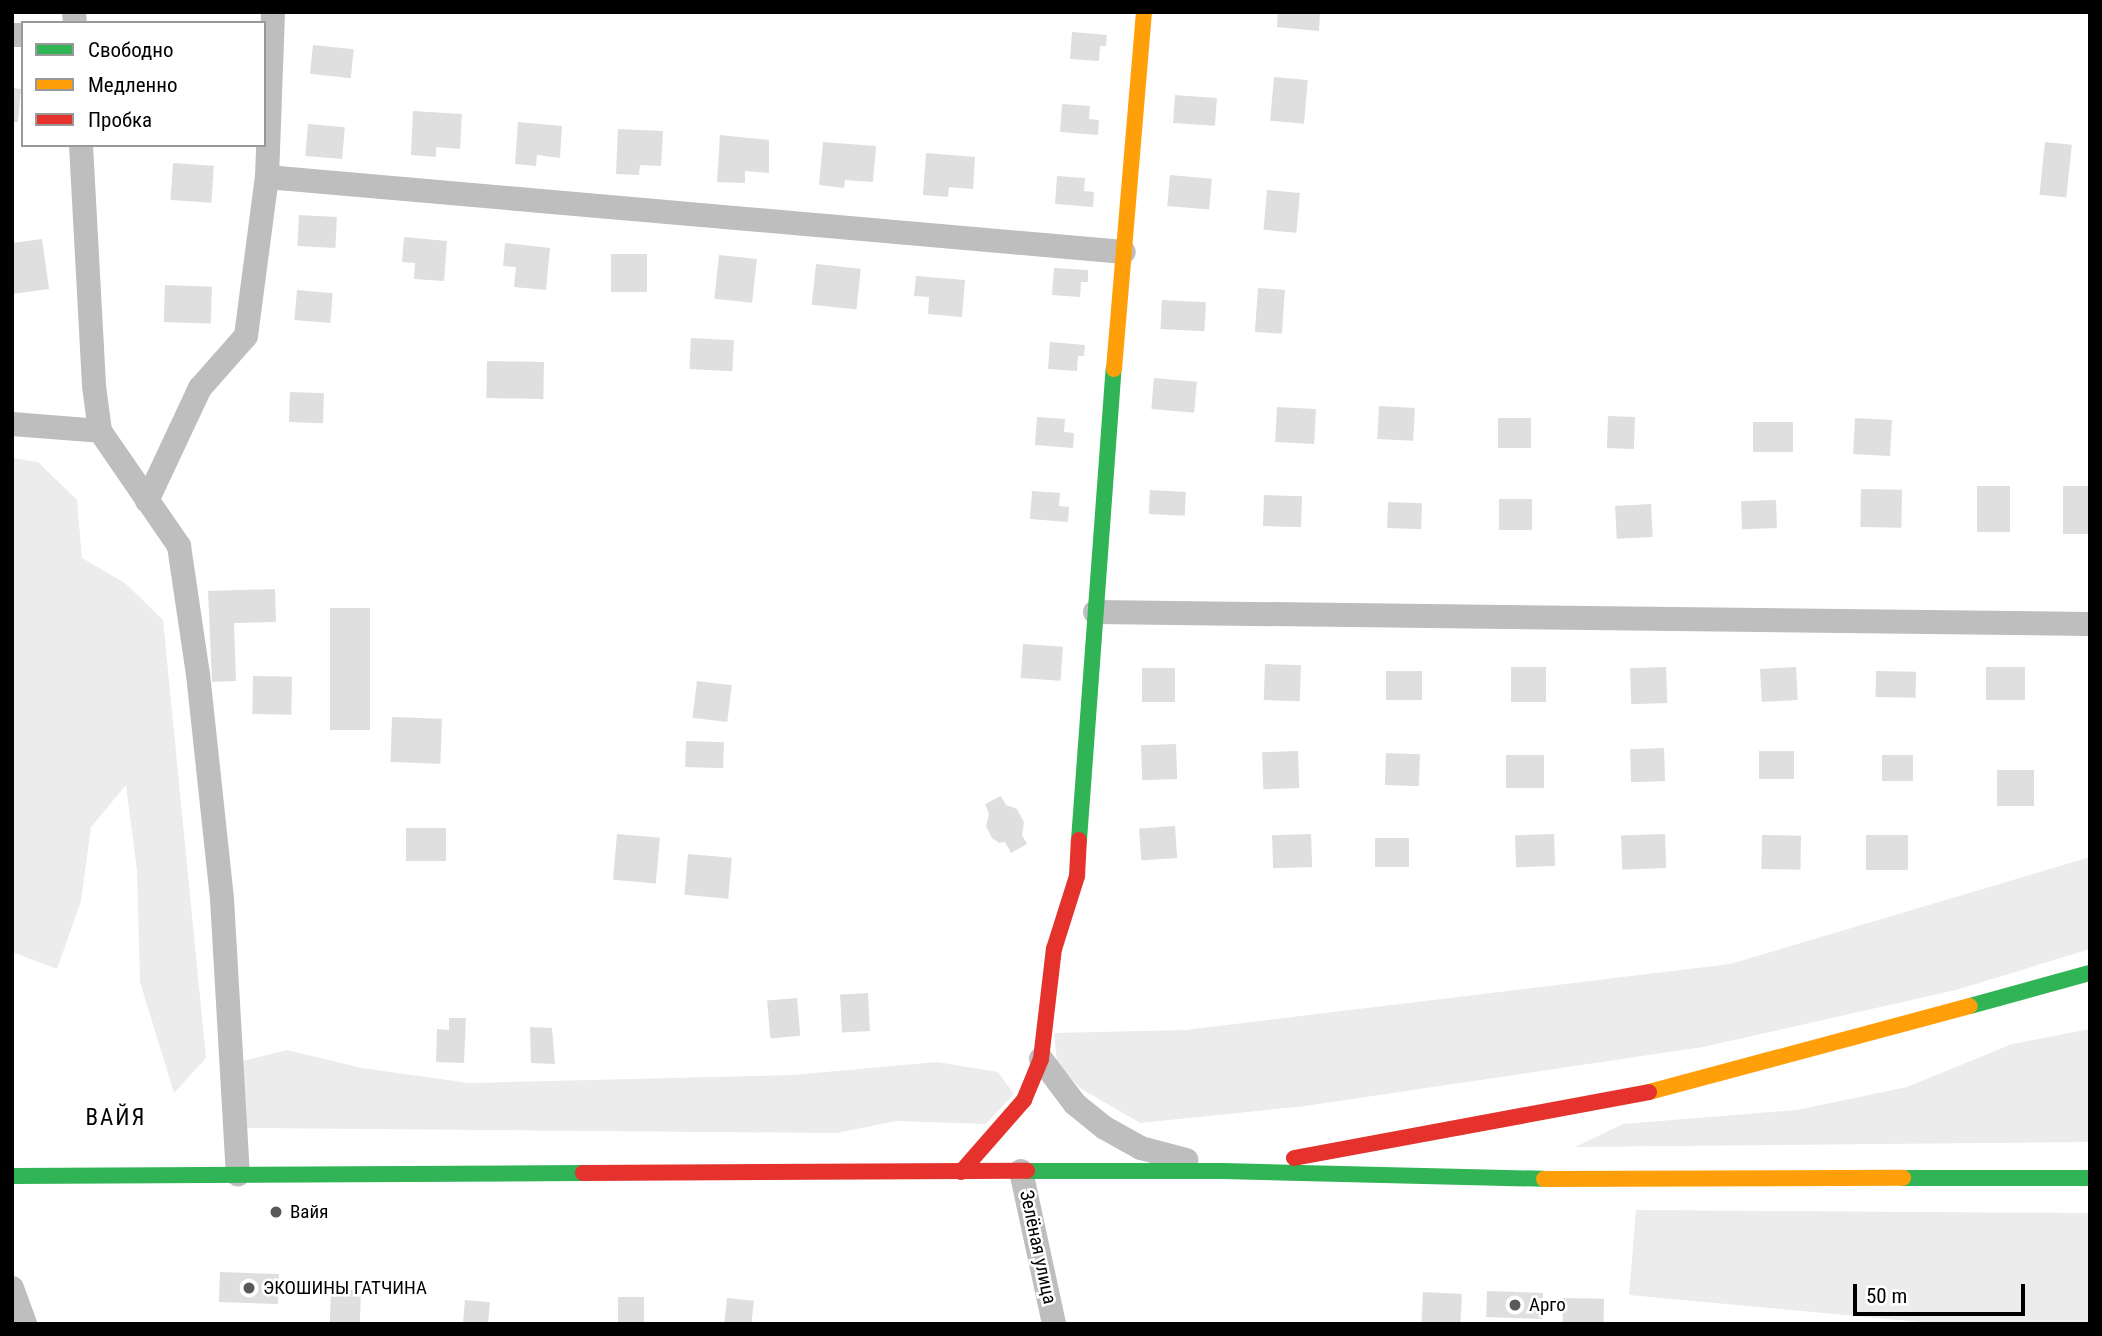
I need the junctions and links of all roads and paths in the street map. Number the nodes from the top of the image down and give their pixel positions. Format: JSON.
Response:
{"nodes":[{"id":1,"x":272,"y":12,"type":"edge"},
{"id":2,"x":1144,"y":12,"type":"edge"},
{"id":3,"x":81,"y":147,"type":"edge"},
{"id":4,"x":267,"y":177,"type":"junction"},
{"id":5,"x":1124,"y":252,"type":"junction"},
{"id":6,"x":12,"y":424,"type":"edge"},
{"id":7,"x":100,"y":431,"type":"junction"},
{"id":8,"x":147,"y":501,"type":"junction"},
{"id":9,"x":1095,"y":612,"type":"junction"},
{"id":10,"x":2090,"y":624,"type":"edge"},
{"id":11,"x":2090,"y":973,"type":"edge"},
{"id":12,"x":1041,"y":1059,"type":"junction"},
{"id":13,"x":1021,"y":1171,"type":"junction"},
{"id":14,"x":1223,"y":1171,"type":"junction"},
{"id":15,"x":961,"y":1172,"type":"junction"},
{"id":16,"x":238,"y":1175,"type":"junction"},
{"id":17,"x":12,"y":1176,"type":"edge"},
{"id":18,"x":2090,"y":1178,"type":"edge"},
{"id":19,"x":12,"y":1288,"type":"edge"},
{"id":20,"x":25,"y":1324,"type":"edge"},
{"id":21,"x":1054,"y":1324,"type":"edge"}],
"edges":[{"from":1,"to":4,"type":"street"},
{"from":2,"to":5,"type":"main road"},
{"from":3,"to":7,"type":"street"},
{"from":4,"to":5,"type":"street"},
{"from":4,"to":8,"type":"street"},
{"from":5,"to":9,"type":"main road"},
{"from":6,"to":7,"type":"street"},
{"from":7,"to":8,"type":"street"},
{"from":8,"to":16,"type":"street"},
{"from":9,"to":10,"type":"street"},
{"from":9,"to":12,"type":"main road"},
{"from":11,"to":14,"type":"main road"},
{"from":12,"to":14,"type":"street"},
{"from":12,"to":15,"type":"main road"},
{"from":13,"to":14,"type":"main road"},
{"from":13,"to":15,"type":"main road"},
{"from":13,"to":21,"type":"street","name":"Зелёная улица"},
{"from":14,"to":18,"type":"main road"},
{"from":15,"to":16,"type":"main road"},
{"from":16,"to":17,"type":"main road"},
{"from":19,"to":20,"type":"street"}]}
